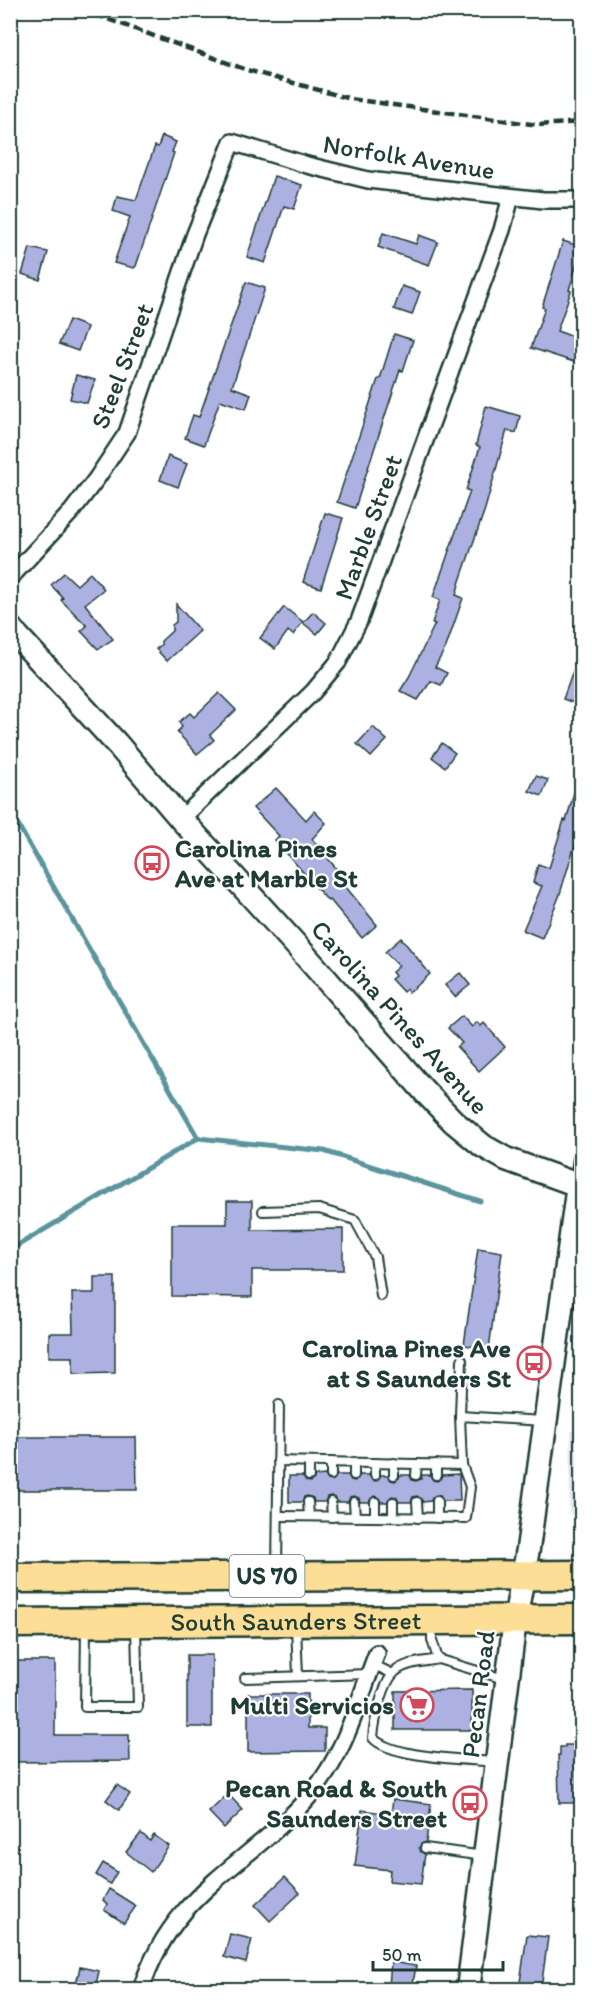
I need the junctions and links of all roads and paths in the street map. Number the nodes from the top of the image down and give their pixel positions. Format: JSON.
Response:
{"nodes":[{"id":1,"x":232,"y":142,"type":"joint"},
{"id":2,"x":511,"y":197,"type":"junction"},
{"id":3,"x":582,"y":200,"type":"edge"},
{"id":4,"x":10,"y":578,"type":"edge"},
{"id":5,"x":10,"y":628,"type":"edge"},
{"id":6,"x":182,"y":819,"type":"junction"},
{"id":7,"x":582,"y":1158,"type":"edge"},
{"id":8,"x":578,"y":1185,"type":"junction"},
{"id":9,"x":263,"y":1211,"type":"dead end"},
{"id":10,"x":381,"y":1296,"type":"dead end"},
{"id":11,"x":462,"y":1360,"type":"dead end"},
{"id":12,"x":279,"y":1405,"type":"dead end"},
{"id":13,"x":460,"y":1416,"type":"junction"},
{"id":14,"x":545,"y":1421,"type":"junction"},
{"id":15,"x":278,"y":1461,"type":"junction"},
{"id":16,"x":309,"y":1462,"type":"junction"},
{"id":17,"x":331,"y":1462,"type":"junction"},
{"id":18,"x":354,"y":1462,"type":"junction"},
{"id":19,"x":375,"y":1463,"type":"junction"},
{"id":20,"x":394,"y":1463,"type":"junction"},
{"id":21,"x":417,"y":1464,"type":"junction"},
{"id":22,"x":436,"y":1464,"type":"junction"},
{"id":23,"x":462,"y":1464,"type":"junction"},
{"id":24,"x":331,"y":1475,"type":"dead end"},
{"id":25,"x":354,"y":1475,"type":"dead end"},
{"id":26,"x":375,"y":1475,"type":"dead end"},
{"id":27,"x":394,"y":1475,"type":"dead end"},
{"id":28,"x":416,"y":1475,"type":"dead end"},
{"id":29,"x":436,"y":1475,"type":"dead end"},
{"id":30,"x":309,"y":1476,"type":"dead end"},
{"id":31,"x":308,"y":1502,"type":"dead end"},
{"id":32,"x":331,"y":1502,"type":"dead end"},
{"id":33,"x":354,"y":1502,"type":"dead end"},
{"id":34,"x":375,"y":1502,"type":"dead end"},
{"id":35,"x":393,"y":1502,"type":"dead end"},
{"id":36,"x":417,"y":1502,"type":"dead end"},
{"id":37,"x":437,"y":1502,"type":"dead end"},
{"id":38,"x":278,"y":1516,"type":"junction"},
{"id":39,"x":309,"y":1516,"type":"junction"},
{"id":40,"x":332,"y":1517,"type":"junction"},
{"id":41,"x":355,"y":1517,"type":"junction"},
{"id":42,"x":375,"y":1517,"type":"junction"},
{"id":43,"x":393,"y":1517,"type":"junction"},
{"id":44,"x":418,"y":1518,"type":"junction"},
{"id":45,"x":437,"y":1518,"type":"junction"},
{"id":46,"x":523,"y":1575,"type":"junction"},
{"id":47,"x":582,"y":1575,"type":"edge"},
{"id":48,"x":276,"y":1576,"type":"junction"},
{"id":49,"x":10,"y":1578,"type":"edge"},
{"id":50,"x":582,"y":1619,"type":"edge"},
{"id":51,"x":432,"y":1620,"type":"junction"},
{"id":52,"x":515,"y":1620,"type":"junction"},
{"id":53,"x":296,"y":1621,"type":"junction"},
{"id":54,"x":86,"y":1622,"type":"junction"},
{"id":55,"x":136,"y":1622,"type":"junction"},
{"id":56,"x":10,"y":1623,"type":"edge"},
{"id":57,"x":438,"y":1659,"type":"junction"},
{"id":58,"x":372,"y":1664,"type":"junction"},
{"id":59,"x":393,"y":1674,"type":"junction"},
{"id":60,"x":298,"y":1676,"type":"junction"},
{"id":61,"x":245,"y":1678,"type":"dead end"},
{"id":62,"x":508,"y":1680,"type":"junction"},
{"id":63,"x":498,"y":1763,"type":"junction"},
{"id":64,"x":425,"y":1848,"type":"dead end"},
{"id":65,"x":486,"y":1856,"type":"junction"},
{"id":66,"x":141,"y":1989,"type":"edge"},
{"id":67,"x":468,"y":1989,"type":"edge"}],
"edges":[{"from":1,"to":2,"type":"street","name":"Norfolk Avenue"},
{"from":1,"to":4,"type":"street","name":"Steel Street"},
{"from":2,"to":3,"type":"street","name":"Norfolk Avenue"},
{"from":2,"to":6,"type":"street","name":"Marble Street"},
{"from":5,"to":6,"type":"street","name":"Carolina Pines Avenue"},
{"from":6,"to":8,"type":"street","name":"Carolina Pines Avenue"},
{"from":7,"to":8,"type":"street"},
{"from":8,"to":14,"type":"street"},
{"from":9,"to":10,"type":"lane"},
{"from":11,"to":13,"type":"lane"},
{"from":12,"to":15,"type":"lane"},
{"from":13,"to":14,"type":"lane"},
{"from":13,"to":23,"type":"lane"},
{"from":14,"to":46,"type":"street"},
{"from":15,"to":16,"type":"lane"},
{"from":15,"to":38,"type":"lane"},
{"from":16,"to":17,"type":"lane"},
{"from":16,"to":30,"type":"lane"},
{"from":17,"to":18,"type":"lane"},
{"from":17,"to":24,"type":"lane"},
{"from":18,"to":19,"type":"lane"},
{"from":18,"to":25,"type":"lane"},
{"from":19,"to":20,"type":"lane"},
{"from":19,"to":26,"type":"lane"},
{"from":20,"to":21,"type":"lane"},
{"from":20,"to":27,"type":"lane"},
{"from":21,"to":22,"type":"lane"},
{"from":21,"to":28,"type":"lane"},
{"from":22,"to":23,"type":"lane"},
{"from":22,"to":29,"type":"lane"},
{"from":23,"to":45,"type":"lane"},
{"from":31,"to":39,"type":"lane"},
{"from":32,"to":40,"type":"lane"},
{"from":33,"to":41,"type":"lane"},
{"from":34,"to":42,"type":"lane"},
{"from":35,"to":43,"type":"lane"},
{"from":36,"to":44,"type":"lane"},
{"from":37,"to":45,"type":"lane"},
{"from":38,"to":39,"type":"lane"},
{"from":38,"to":48,"type":"lane"},
{"from":39,"to":40,"type":"lane"},
{"from":40,"to":41,"type":"lane"},
{"from":41,"to":42,"type":"lane"},
{"from":42,"to":43,"type":"lane"},
{"from":43,"to":44,"type":"lane"},
{"from":44,"to":45,"type":"lane"},
{"from":46,"to":47,"type":"highway","name":"South Saunders Street","number":"US 70"},
{"from":46,"to":48,"type":"highway","name":"South Saunders Street","number":"US 70"},
{"from":46,"to":52,"type":"street"},
{"from":48,"to":49,"type":"highway","name":"South Saunders Street","number":"US 70"},
{"from":50,"to":52,"type":"highway","name":"South Saunders Street","number":"US 70"},
{"from":51,"to":52,"type":"highway","name":"South Saunders Street","number":"US 70"},
{"from":51,"to":53,"type":"highway","name":"South Saunders Street","number":"US 70"},
{"from":51,"to":57,"type":"lane"},
{"from":52,"to":62,"type":"street","name":"Pecan Road"},
{"from":53,"to":55,"type":"highway","name":"South Saunders Street","number":"US 70"},
{"from":53,"to":60,"type":"lane"},
{"from":54,"to":55,"type":"highway","name":"South Saunders Street","number":"US 70"},
{"from":54,"to":55,"type":"lane"},
{"from":54,"to":56,"type":"highway","name":"South Saunders Street","number":"US 70"},
{"from":57,"to":59,"type":"lane"},
{"from":57,"to":62,"type":"lane"},
{"from":58,"to":59,"type":"lane"},
{"from":58,"to":60,"type":"lane"},
{"from":58,"to":66,"type":"street"},
{"from":59,"to":63,"type":"lane"},
{"from":60,"to":61,"type":"lane"},
{"from":62,"to":63,"type":"street","name":"Pecan Road"},
{"from":63,"to":65,"type":"street","name":"Pecan Road"},
{"from":64,"to":65,"type":"lane"},
{"from":65,"to":67,"type":"street","name":"Pecan Road"}]}
